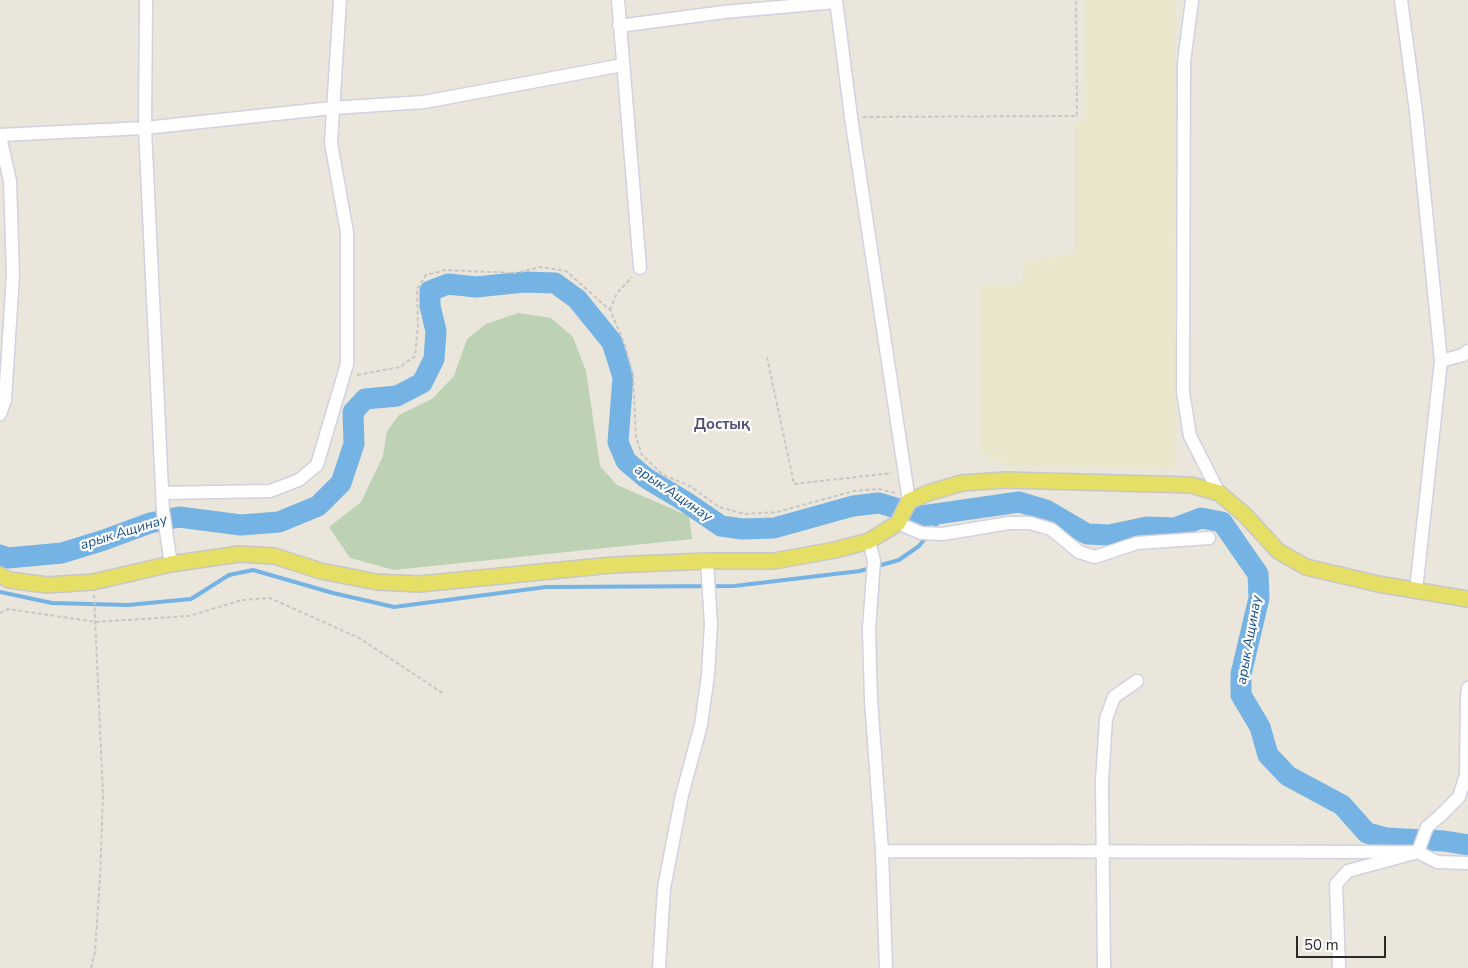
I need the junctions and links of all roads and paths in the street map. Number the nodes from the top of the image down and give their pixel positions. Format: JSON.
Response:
{"nodes":[{"id":1,"x":146,"y":0,"type":"edge"},
{"id":2,"x":340,"y":0,"type":"edge"},
{"id":3,"x":618,"y":0,"type":"edge"},
{"id":4,"x":1076,"y":0,"type":"edge"},
{"id":5,"x":1192,"y":0,"type":"edge"},
{"id":6,"x":1401,"y":0,"type":"edge"},
{"id":7,"x":836,"y":1,"type":"edge"},
{"id":8,"x":619,"y":26,"type":"junction"},
{"id":9,"x":623,"y":66,"type":"junction"},
{"id":10,"x":332,"y":108,"type":"junction"},
{"id":11,"x":851,"y":116,"type":"junction"},
{"id":12,"x":145,"y":128,"type":"junction"},
{"id":13,"x":0,"y":135,"type":"edge"},
{"id":14,"x":640,"y":268,"type":"joint"},
{"id":15,"x":610,"y":310,"type":"junction"},
{"id":16,"x":1468,"y":351,"type":"edge"},
{"id":17,"x":767,"y":357,"type":"dead end"},
{"id":18,"x":1441,"y":361,"type":"junction"},
{"id":19,"x":342,"y":378,"type":"junction"},
{"id":20,"x":0,"y":414,"type":"edge"},
{"id":21,"x":904,"y":471,"type":"junction"},
{"id":22,"x":162,"y":493,"type":"junction"},
{"id":23,"x":1219,"y":493,"type":"junction"},
{"id":24,"x":910,"y":502,"type":"junction"},
{"id":25,"x":898,"y":523,"type":"junction"},
{"id":26,"x":1209,"y":538,"type":"dead end"},
{"id":27,"x":869,"y":541,"type":"junction"},
{"id":28,"x":707,"y":561,"type":"junction"},
{"id":29,"x":171,"y":564,"type":"junction"},
{"id":30,"x":0,"y":575,"type":"edge"},
{"id":31,"x":93,"y":582,"type":"junction"},
{"id":32,"x":1416,"y":590,"type":"junction"},
{"id":33,"x":1468,"y":599,"type":"edge"},
{"id":34,"x":0,"y":613,"type":"edge"},
{"id":35,"x":96,"y":622,"type":"junction"},
{"id":36,"x":1137,"y":681,"type":"dead end"},
{"id":37,"x":1468,"y":688,"type":"edge"},
{"id":38,"x":444,"y":694,"type":"dead end"},
{"id":39,"x":882,"y":851,"type":"junction"},
{"id":40,"x":1103,"y":851,"type":"junction"},
{"id":41,"x":1418,"y":852,"type":"junction"},
{"id":42,"x":1468,"y":863,"type":"edge"},
{"id":43,"x":91,"y":968,"type":"edge"},
{"id":44,"x":659,"y":968,"type":"edge"},
{"id":45,"x":886,"y":968,"type":"edge"},
{"id":46,"x":1104,"y":968,"type":"edge"},
{"id":47,"x":1340,"y":968,"type":"edge"}],
"edges":[{"from":1,"to":12,"type":"street"},
{"from":2,"to":10,"type":"street"},
{"from":3,"to":8,"type":"street"},
{"from":4,"to":11,"type":"path"},
{"from":5,"to":23,"type":"street"},
{"from":6,"to":18,"type":"street"},
{"from":7,"to":8,"type":"street"},
{"from":7,"to":11,"type":"street"},
{"from":8,"to":9,"type":"street"},
{"from":9,"to":10,"type":"street"},
{"from":9,"to":14,"type":"street"},
{"from":10,"to":12,"type":"street"},
{"from":10,"to":19,"type":"street"},
{"from":11,"to":21,"type":"street"},
{"from":12,"to":13,"type":"street"},
{"from":12,"to":22,"type":"street"},
{"from":13,"to":20,"type":"street"},
{"from":14,"to":15,"type":"path"},
{"from":15,"to":19,"type":"path"},
{"from":15,"to":24,"type":"path"},
{"from":16,"to":18,"type":"street"},
{"from":17,"to":21,"type":"path"},
{"from":18,"to":32,"type":"street"},
{"from":19,"to":22,"type":"street"},
{"from":21,"to":24,"type":"street"},
{"from":22,"to":29,"type":"street"},
{"from":23,"to":24,"type":"main road"},
{"from":23,"to":32,"type":"main road"},
{"from":24,"to":25,"type":"main road"},
{"from":25,"to":26,"type":"street"},
{"from":25,"to":27,"type":"main road"},
{"from":27,"to":28,"type":"main road"},
{"from":27,"to":39,"type":"street"},
{"from":28,"to":29,"type":"main road"},
{"from":28,"to":44,"type":"street"},
{"from":29,"to":31,"type":"main road"},
{"from":30,"to":31,"type":"main road"},
{"from":31,"to":35,"type":"path"},
{"from":32,"to":33,"type":"main road"},
{"from":34,"to":35,"type":"path"},
{"from":35,"to":38,"type":"path"},
{"from":35,"to":43,"type":"path"},
{"from":36,"to":40,"type":"street"},
{"from":37,"to":41,"type":"street"},
{"from":39,"to":40,"type":"street"},
{"from":39,"to":45,"type":"street"},
{"from":40,"to":41,"type":"street"},
{"from":40,"to":46,"type":"street"},
{"from":41,"to":42,"type":"street"},
{"from":41,"to":47,"type":"street"}]}
